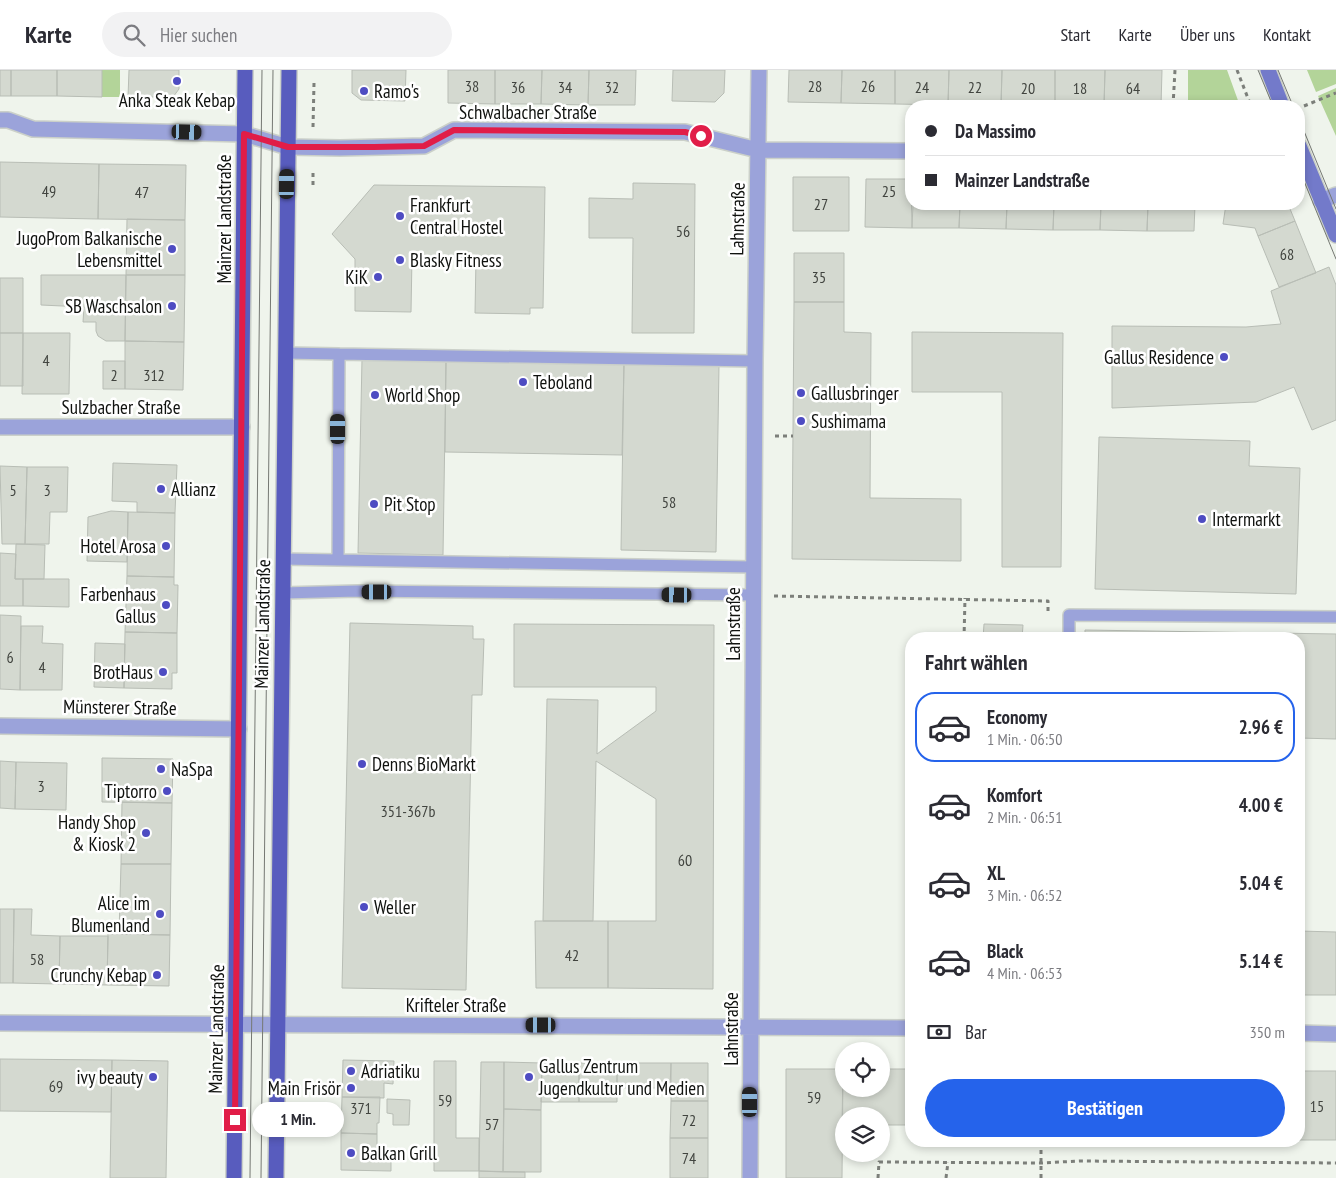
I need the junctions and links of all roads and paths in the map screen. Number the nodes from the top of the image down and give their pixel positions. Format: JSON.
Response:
{"nodes":[{"id":1,"x":245,"y":70,"type":"edge"},
{"id":2,"x":288,"y":70,"type":"edge"},
{"id":3,"x":759,"y":70,"type":"edge"},
{"id":4,"x":1175,"y":70,"type":"edge"},
{"id":5,"x":1237,"y":70,"type":"edge"},
{"id":6,"x":1268,"y":70,"type":"edge"},
{"id":7,"x":1336,"y":93,"type":"edge"},
{"id":8,"x":1173,"y":100,"type":"edge"},
{"id":9,"x":1249,"y":100,"type":"edge"},
{"id":10,"x":1280,"y":100,"type":"edge"},
{"id":11,"x":1305,"y":106,"type":"edge"},
{"id":12,"x":0,"y":120,"type":"edge"},
{"id":13,"x":244,"y":134,"type":"junction"},
{"id":14,"x":288,"y":147,"type":"junction"},
{"id":15,"x":758,"y":150,"type":"junction"},
{"id":16,"x":905,"y":150,"type":"edge"},
{"id":17,"x":1305,"y":161,"type":"edge"},
{"id":18,"x":1336,"y":195,"type":"edge"},
{"id":19,"x":1321,"y":201,"type":"junction"},
{"id":20,"x":1336,"y":235,"type":"edge"},
{"id":21,"x":285,"y":353,"type":"junction"},
{"id":22,"x":339,"y":354,"type":"junction"},
{"id":23,"x":755,"y":361,"type":"junction"},
{"id":24,"x":0,"y":426,"type":"edge"},
{"id":25,"x":242,"y":427,"type":"junction"},
{"id":26,"x":283,"y":560,"type":"junction"},
{"id":27,"x":338,"y":560,"type":"junction"},
{"id":28,"x":753,"y":567,"type":"junction"},
{"id":29,"x":282,"y":593,"type":"junction"},
{"id":30,"x":754,"y":595,"type":"junction"},
{"id":31,"x":965,"y":598,"type":"junction"},
{"id":32,"x":1336,"y":617,"type":"edge"},
{"id":33,"x":1047,"y":620,"type":"dead end"},
{"id":34,"x":964,"y":632,"type":"edge"},
{"id":35,"x":1069,"y":632,"type":"edge"},
{"id":36,"x":0,"y":726,"type":"edge"},
{"id":37,"x":239,"y":729,"type":"junction"},
{"id":38,"x":0,"y":1023,"type":"edge"},
{"id":39,"x":236,"y":1024,"type":"junction"},
{"id":40,"x":278,"y":1024,"type":"junction"},
{"id":41,"x":751,"y":1026,"type":"junction"},
{"id":42,"x":905,"y":1028,"type":"edge"},
{"id":43,"x":1305,"y":1033,"type":"edge"},
{"id":44,"x":1336,"y":1034,"type":"edge"},
{"id":45,"x":1041,"y":1147,"type":"edge"},
{"id":46,"x":948,"y":1162,"type":"junction"},
{"id":47,"x":1336,"y":1163,"type":"edge"},
{"id":48,"x":1041,"y":1164,"type":"junction"},
{"id":49,"x":234,"y":1178,"type":"edge"},
{"id":50,"x":276,"y":1178,"type":"edge"},
{"id":51,"x":750,"y":1178,"type":"edge"},
{"id":52,"x":878,"y":1178,"type":"edge"},
{"id":53,"x":946,"y":1178,"type":"edge"},
{"id":54,"x":1041,"y":1178,"type":"edge"}],
"edges":[{"from":1,"to":13,"type":"main road","name":"Mainzer Landstraße"},
{"from":2,"to":14,"type":"main road","name":"Mainzer Landstraße"},
{"from":3,"to":15,"type":"street","name":"Lahnstraße"},
{"from":4,"to":8,"type":"path"},
{"from":5,"to":9,"type":"path"},
{"from":6,"to":10,"type":"street"},
{"from":7,"to":11,"type":"path"},
{"from":12,"to":13,"type":"street","name":"Schwalbacher Straße"},
{"from":13,"to":14,"type":"street","name":"Schwalbacher Straße"},
{"from":13,"to":25,"type":"main road","name":"Mainzer Landstraße"},
{"from":14,"to":15,"type":"street","name":"Schwalbacher Straße"},
{"from":14,"to":21,"type":"main road","name":"Mainzer Landstraße"},
{"from":15,"to":16,"type":"street","name":"Schwalbacher Straße"},
{"from":15,"to":23,"type":"street","name":"Lahnstraße"},
{"from":17,"to":19,"type":"street"},
{"from":18,"to":19,"type":"street"},
{"from":19,"to":20,"type":"street"},
{"from":21,"to":22,"type":"lane"},
{"from":21,"to":26,"type":"main road","name":"Mainzer Landstraße"},
{"from":22,"to":23,"type":"lane"},
{"from":22,"to":27,"type":"lane"},
{"from":23,"to":28,"type":"street","name":"Lahnstraße"},
{"from":24,"to":25,"type":"street","name":"Sulzbacher Straße"},
{"from":25,"to":37,"type":"main road","name":"Mainzer Landstraße"},
{"from":26,"to":27,"type":"lane"},
{"from":26,"to":29,"type":"main road","name":"Mainzer Landstraße"},
{"from":27,"to":28,"type":"lane"},
{"from":28,"to":30,"type":"street","name":"Lahnstraße"},
{"from":29,"to":30,"type":"lane"},
{"from":29,"to":40,"type":"main road","name":"Mainzer Landstraße"},
{"from":30,"to":31,"type":"path"},
{"from":30,"to":41,"type":"street","name":"Lahnstraße"},
{"from":31,"to":33,"type":"path"},
{"from":31,"to":34,"type":"path"},
{"from":32,"to":35,"type":"lane"},
{"from":36,"to":37,"type":"street","name":"Münsterer Straße"},
{"from":37,"to":39,"type":"main road","name":"Mainzer Landstraße"},
{"from":38,"to":39,"type":"street","name":"Krifteler Straße"},
{"from":39,"to":40,"type":"street","name":"Krifteler Straße"},
{"from":39,"to":49,"type":"main road","name":"Mainzer Landstraße"},
{"from":40,"to":41,"type":"street","name":"Krifteler Straße"},
{"from":40,"to":50,"type":"main road","name":"Mainzer Landstraße"},
{"from":41,"to":42,"type":"street","name":"Krifteler Straße"},
{"from":41,"to":51,"type":"street","name":"Lahnstraße"},
{"from":43,"to":44,"type":"street"},
{"from":45,"to":48,"type":"path"},
{"from":46,"to":48,"type":"path"},
{"from":46,"to":52,"type":"path"},
{"from":46,"to":53,"type":"path"},
{"from":47,"to":48,"type":"path"},
{"from":48,"to":54,"type":"path"}]}
